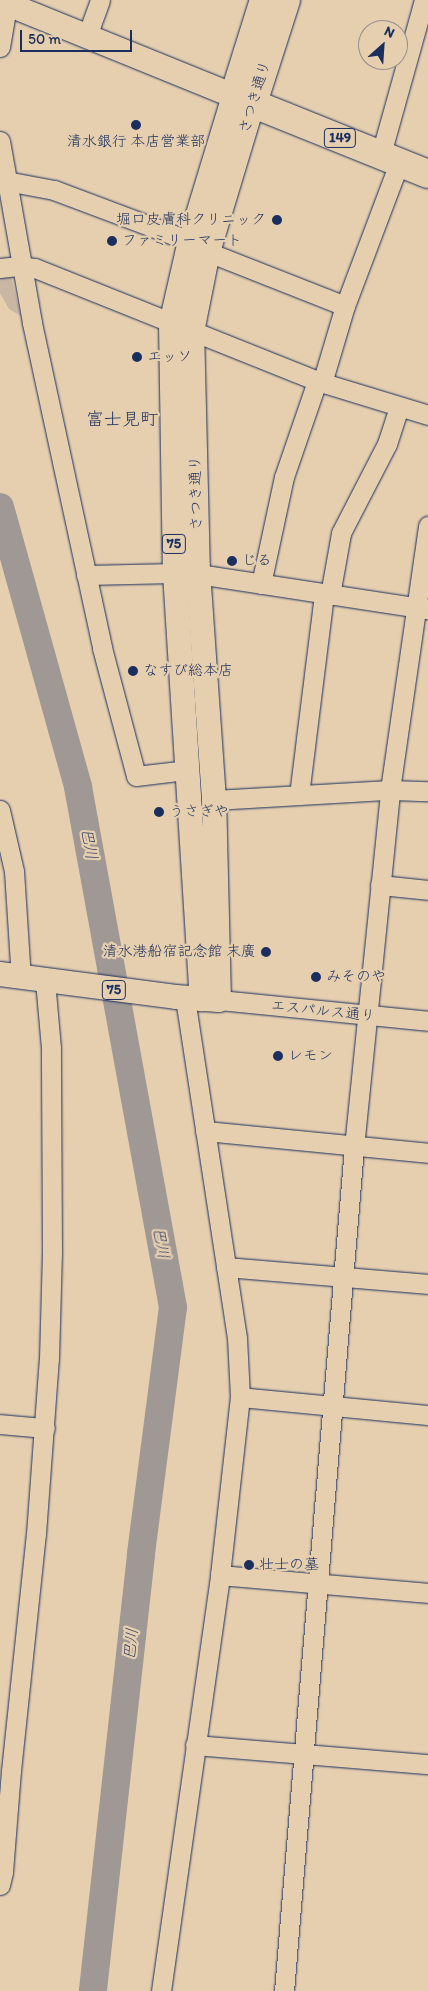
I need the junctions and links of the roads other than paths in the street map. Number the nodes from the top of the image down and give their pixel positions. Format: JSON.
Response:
{"nodes":[{"id":1,"x":100,"y":0,"type":"edge"},
{"id":2,"x":264,"y":0,"type":"edge"},
{"id":3,"x":286,"y":0,"type":"edge"},
{"id":4,"x":424,"y":0,"type":"edge"},
{"id":5,"x":5,"y":1,"type":"edge"},
{"id":6,"x":86,"y":36,"type":"junction"},
{"id":7,"x":0,"y":47,"type":"edge"},
{"id":8,"x":244,"y":100,"type":"junction"},
{"id":9,"x":0,"y":141,"type":"edge"},
{"id":10,"x":390,"y":159,"type":"junction"},
{"id":11,"x":428,"y":174,"type":"edge"},
{"id":12,"x":6,"y":181,"type":"junction"},
{"id":13,"x":199,"y":246,"type":"junction"},
{"id":14,"x":20,"y":266,"type":"junction"},
{"id":15,"x":0,"y":268,"type":"edge"},
{"id":16,"x":345,"y":306,"type":"junction"},
{"id":17,"x":182,"y":328,"type":"junction"},
{"id":18,"x":319,"y":382,"type":"junction"},
{"id":19,"x":399,"y":408,"type":"junction"},
{"id":20,"x":428,"y":415,"type":"edge"},
{"id":21,"x":428,"y":526,"type":"edge"},
{"id":22,"x":175,"y":573,"type":"junction"},
{"id":23,"x":198,"y":574,"type":"junction"},
{"id":24,"x":86,"y":575,"type":"junction"},
{"id":25,"x":261,"y":584,"type":"junction"},
{"id":26,"x":327,"y":595,"type":"junction"},
{"id":27,"x":422,"y":609,"type":"edge"},
{"id":28,"x":187,"y":778,"type":"junction"},
{"id":29,"x":213,"y":790,"type":"junction"},
{"id":30,"x":390,"y":790,"type":"junction"},
{"id":31,"x":428,"y":792,"type":"edge"},
{"id":32,"x":299,"y":795,"type":"junction"},
{"id":33,"x":0,"y":810,"type":"edge"},
{"id":34,"x":3,"y":838,"type":"edge"},
{"id":35,"x":380,"y":885,"type":"junction"},
{"id":36,"x":428,"y":890,"type":"edge"},
{"id":37,"x":11,"y":976,"type":"edge"},
{"id":38,"x":48,"y":982,"type":"junction"},
{"id":39,"x":196,"y":998,"type":"junction"},
{"id":40,"x":369,"y":1016,"type":"junction"},
{"id":41,"x":428,"y":1021,"type":"edge"},
{"id":42,"x":205,"y":1131,"type":"junction"},
{"id":43,"x":354,"y":1147,"type":"junction"},
{"id":44,"x":428,"y":1154,"type":"edge"},
{"id":45,"x":226,"y":1267,"type":"junction"},
{"id":46,"x":344,"y":1276,"type":"junction"},
{"id":47,"x":428,"y":1284,"type":"edge"},
{"id":48,"x":240,"y":1398,"type":"junction"},
{"id":49,"x":333,"y":1408,"type":"junction"},
{"id":50,"x":428,"y":1415,"type":"edge"},
{"id":51,"x":0,"y":1424,"type":"edge"},
{"id":52,"x":45,"y":1428,"type":"junction"},
{"id":53,"x":220,"y":1576,"type":"junction"},
{"id":54,"x":319,"y":1584,"type":"junction"},
{"id":55,"x":428,"y":1593,"type":"edge"},
{"id":56,"x":195,"y":1745,"type":"junction"},
{"id":57,"x":304,"y":1754,"type":"junction"},
{"id":58,"x":428,"y":1764,"type":"edge"},
{"id":59,"x":5,"y":1771,"type":"edge"},
{"id":60,"x":0,"y":1883,"type":"edge"},
{"id":61,"x":161,"y":1991,"type":"edge"},
{"id":62,"x":284,"y":1991,"type":"edge"}],
"edges":[{"from":1,"to":6,"type":"street"},
{"from":2,"to":8,"type":"highway","name":"さつき通り"},
{"from":3,"to":8,"type":"highway","name":"さつき通り"},
{"from":4,"to":10,"type":"street"},
{"from":5,"to":6,"type":"main road"},
{"from":5,"to":7,"type":"street"},
{"from":6,"to":8,"type":"main road"},
{"from":8,"to":10,"type":"highway","number":"149"},
{"from":8,"to":13,"type":"main road","name":"さつき通り","number":"75"},
{"from":9,"to":12,"type":"street"},
{"from":10,"to":11,"type":"highway","number":"149"},
{"from":10,"to":16,"type":"street"},
{"from":12,"to":13,"type":"street"},
{"from":12,"to":14,"type":"street"},
{"from":13,"to":16,"type":"street"},
{"from":13,"to":17,"type":"main road","name":"さつき通り","number":"75"},
{"from":14,"to":15,"type":"street"},
{"from":14,"to":17,"type":"street"},
{"from":14,"to":24,"type":"street"},
{"from":16,"to":18,"type":"street"},
{"from":17,"to":18,"type":"street"},
{"from":17,"to":22,"type":"main road","name":"さつき通り","number":"75"},
{"from":17,"to":23,"type":"main road","name":"さつき通り","number":"75"},
{"from":18,"to":19,"type":"street"},
{"from":18,"to":25,"type":"street"},
{"from":19,"to":20,"type":"street"},
{"from":19,"to":26,"type":"street"},
{"from":21,"to":27,"type":"street"},
{"from":22,"to":23,"type":"main road"},
{"from":22,"to":24,"type":"street"},
{"from":22,"to":28,"type":"main road","name":"さつき通り","number":"75"},
{"from":23,"to":25,"type":"street"},
{"from":23,"to":29,"type":"main road","name":"さつき通り","number":"75"},
{"from":24,"to":28,"type":"street"},
{"from":25,"to":26,"type":"street"},
{"from":26,"to":27,"type":"street"},
{"from":26,"to":32,"type":"street"},
{"from":27,"to":30,"type":"street"},
{"from":28,"to":29,"type":"main road"},
{"from":28,"to":39,"type":"main road","name":"さつき通り","number":"75"},
{"from":29,"to":32,"type":"street"},
{"from":29,"to":39,"type":"main road","name":"さつき通り","number":"75"},
{"from":30,"to":31,"type":"street"},
{"from":30,"to":32,"type":"street"},
{"from":30,"to":35,"type":"street"},
{"from":33,"to":34,"type":"street"},
{"from":34,"to":37,"type":"street"},
{"from":35,"to":36,"type":"street"},
{"from":35,"to":40,"type":"street"},
{"from":37,"to":38,"type":"main road","number":"75"},
{"from":38,"to":39,"type":"main road","number":"75"},
{"from":38,"to":52,"type":"street"},
{"from":39,"to":40,"type":"street","name":"エスパルス通り"},
{"from":39,"to":42,"type":"street"},
{"from":40,"to":41,"type":"street","name":"エスパルス通り"},
{"from":40,"to":43,"type":"street"},
{"from":42,"to":43,"type":"street"},
{"from":42,"to":45,"type":"street"},
{"from":43,"to":44,"type":"street"},
{"from":43,"to":46,"type":"street"},
{"from":45,"to":46,"type":"street"},
{"from":45,"to":48,"type":"street"},
{"from":46,"to":47,"type":"street"},
{"from":46,"to":49,"type":"street"},
{"from":48,"to":49,"type":"street"},
{"from":48,"to":53,"type":"street"},
{"from":49,"to":50,"type":"street"},
{"from":49,"to":54,"type":"street"},
{"from":51,"to":52,"type":"street"},
{"from":52,"to":59,"type":"street"},
{"from":53,"to":54,"type":"street"},
{"from":53,"to":56,"type":"street"},
{"from":54,"to":55,"type":"street"},
{"from":54,"to":57,"type":"street"},
{"from":56,"to":57,"type":"street"},
{"from":56,"to":61,"type":"street"},
{"from":57,"to":58,"type":"street"},
{"from":57,"to":62,"type":"street"},
{"from":59,"to":60,"type":"street"}]}
